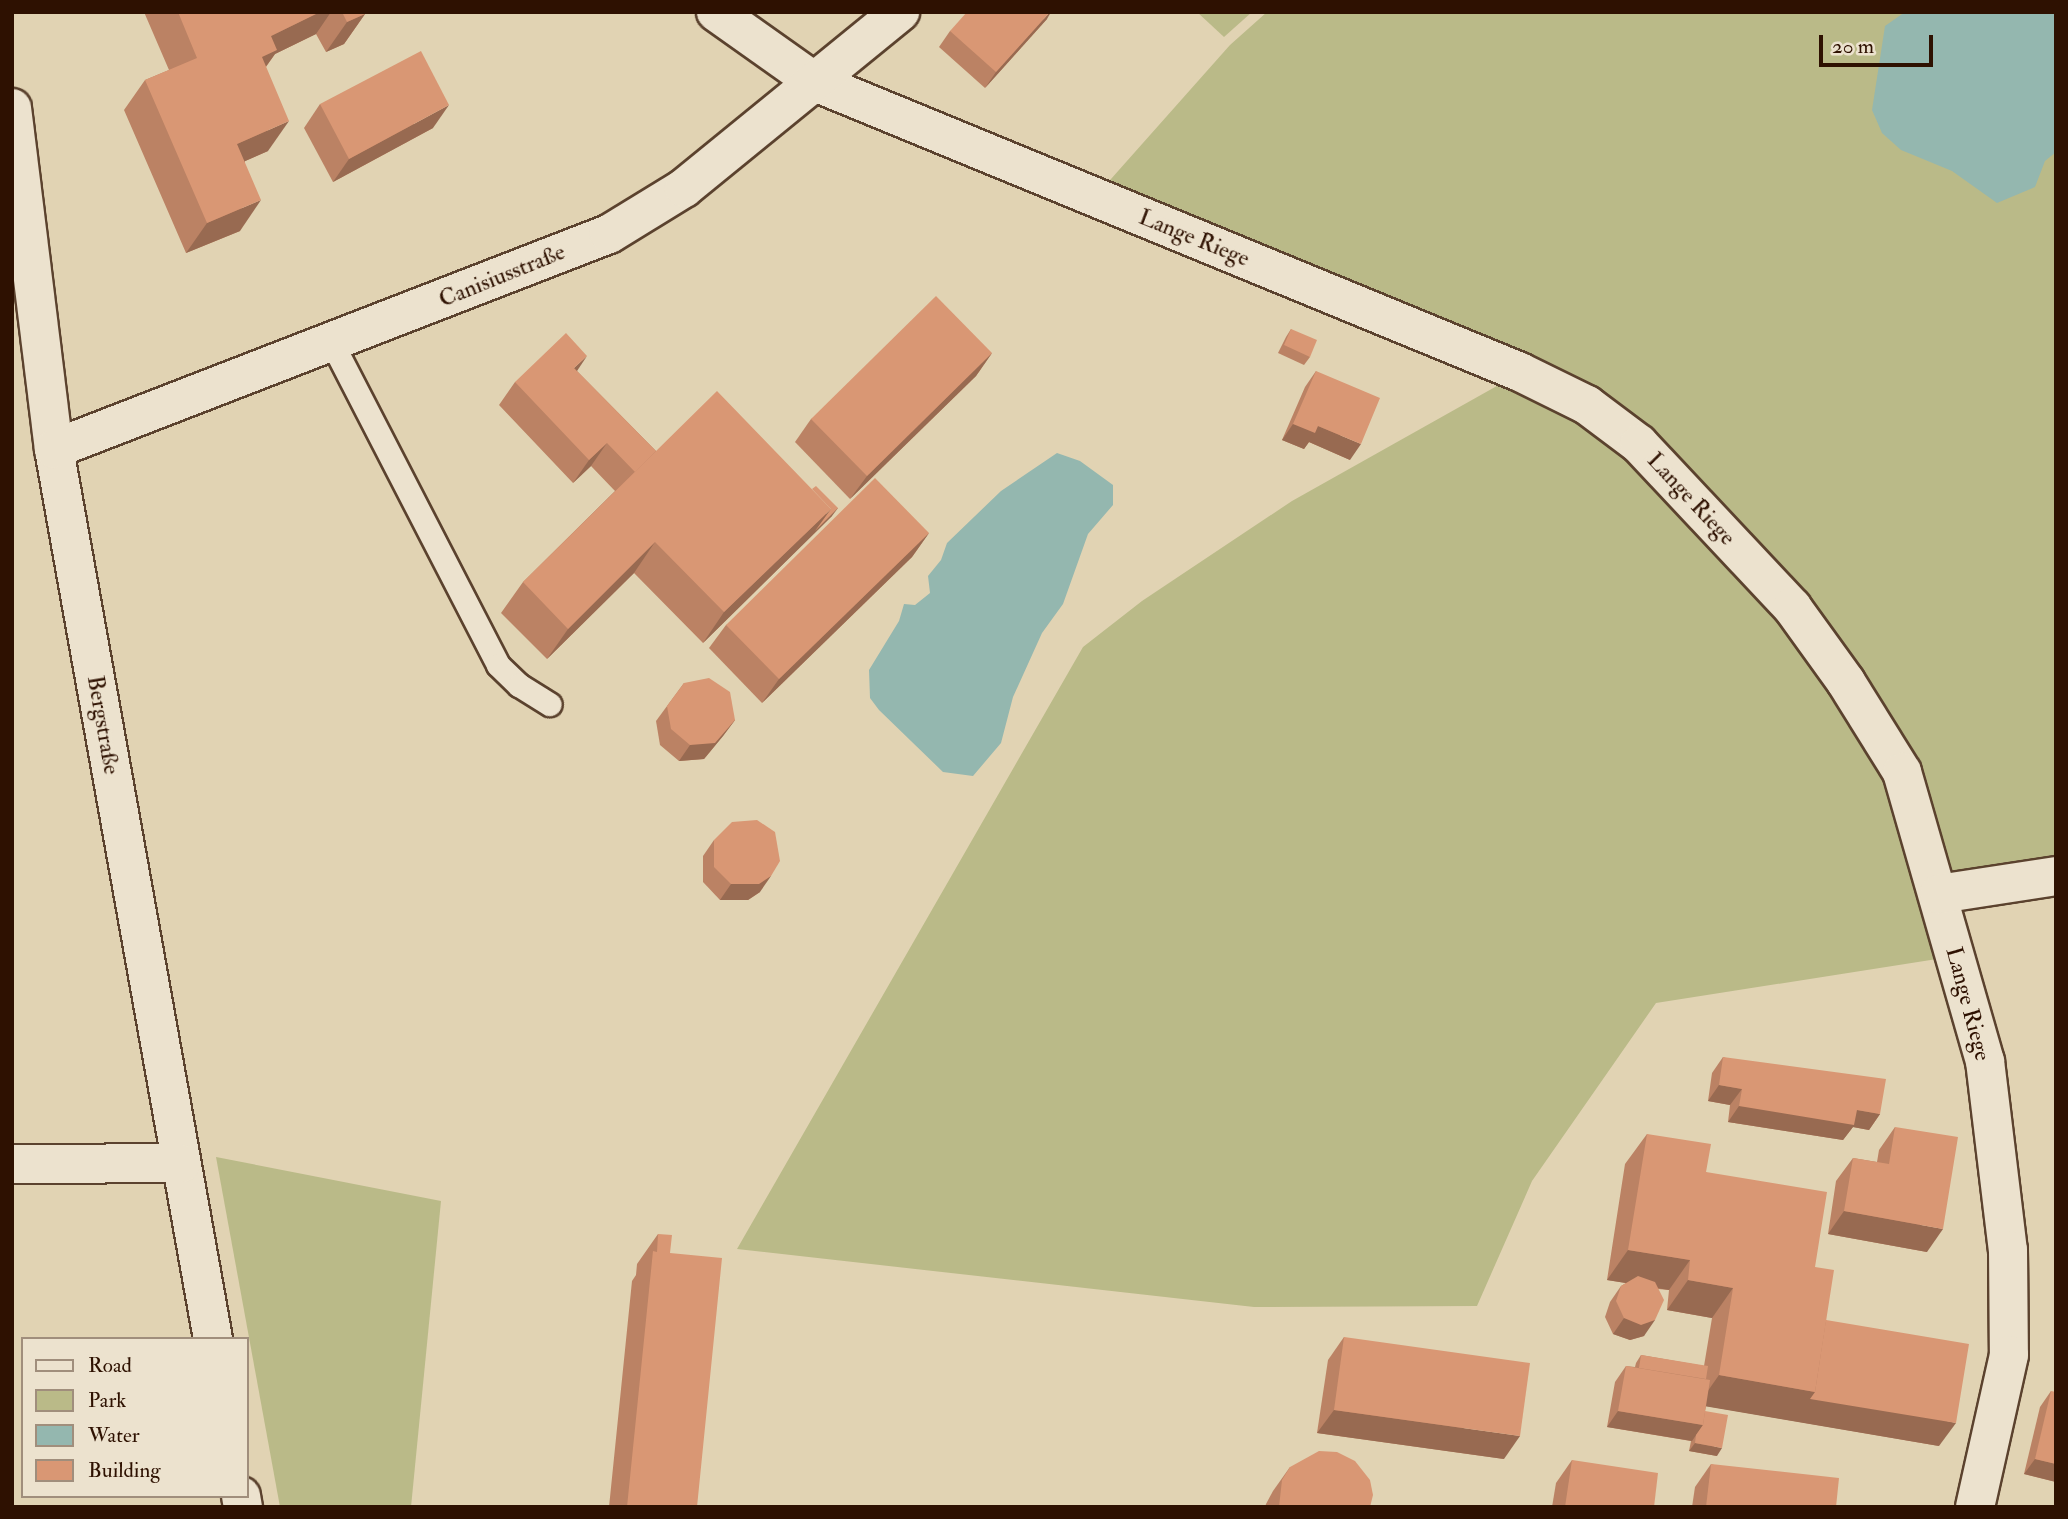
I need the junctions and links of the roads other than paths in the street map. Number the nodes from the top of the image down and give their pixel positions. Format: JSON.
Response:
{"nodes":[{"id":1,"x":716,"y":12,"type":"edge"},
{"id":2,"x":900,"y":12,"type":"edge"},
{"id":3,"x":815,"y":82,"type":"junction"},
{"id":4,"x":12,"y":108,"type":"edge"},
{"id":5,"x":332,"y":343,"type":"junction"},
{"id":6,"x":54,"y":449,"type":"junction"},
{"id":7,"x":550,"y":704,"type":"dead end"},
{"id":8,"x":2056,"y":876,"type":"edge"},
{"id":9,"x":1939,"y":894,"type":"junction"},
{"id":10,"x":181,"y":1163,"type":"junction"},
{"id":11,"x":12,"y":1164,"type":"edge"},
{"id":12,"x":212,"y":1337,"type":"edge"},
{"id":13,"x":1976,"y":1507,"type":"edge"}],
"edges":[{"from":1,"to":3,"type":"street","name":"Lange Riege"},
{"from":2,"to":3,"type":"street","name":"Canisiusstraße"},
{"from":3,"to":5,"type":"street","name":"Canisiusstraße"},
{"from":3,"to":9,"type":"street","name":"Lange Riege"},
{"from":4,"to":6,"type":"street","name":"Bergstraße"},
{"from":5,"to":6,"type":"street","name":"Canisiusstraße"},
{"from":5,"to":7,"type":"lane"},
{"from":6,"to":10,"type":"street","name":"Bergstraße"},
{"from":8,"to":9,"type":"street"},
{"from":9,"to":13,"type":"street","name":"Lange Riege"},
{"from":10,"to":11,"type":"street"},
{"from":10,"to":12,"type":"street","name":"Bergstraße"}]}
